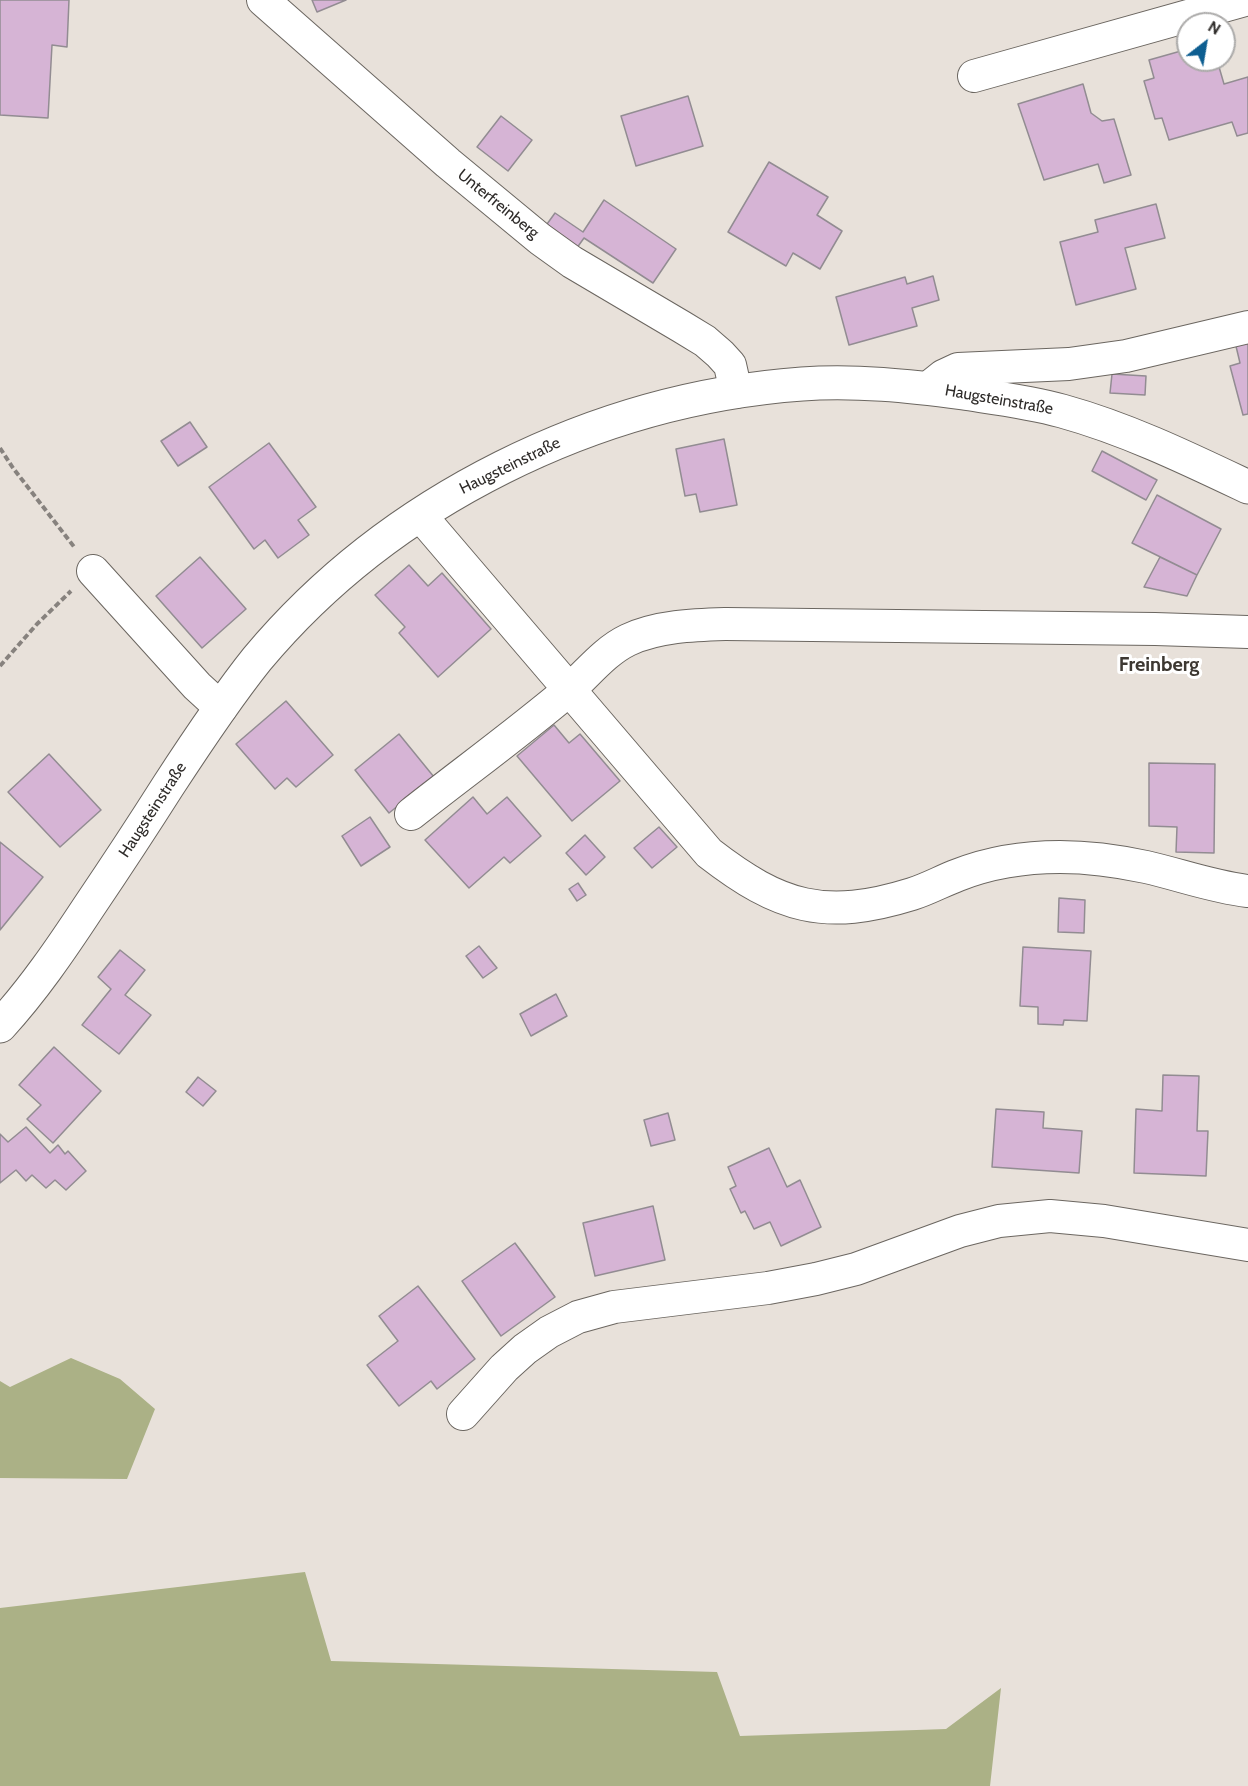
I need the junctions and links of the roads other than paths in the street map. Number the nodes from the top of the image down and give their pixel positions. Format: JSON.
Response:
{"nodes":[{"id":1,"x":263,"y":0,"type":"edge"},
{"id":2,"x":1245,"y":0,"type":"edge"},
{"id":3,"x":974,"y":76,"type":"dead end"},
{"id":4,"x":1248,"y":327,"type":"edge"},
{"id":5,"x":928,"y":388,"type":"junction"},
{"id":6,"x":736,"y":392,"type":"junction"},
{"id":7,"x":1248,"y":487,"type":"edge"},
{"id":8,"x":420,"y":514,"type":"junction"},
{"id":9,"x":93,"y":571,"type":"road end"},
{"id":10,"x":1248,"y":632,"type":"edge"},
{"id":11,"x":569,"y":690,"type":"junction"},
{"id":12,"x":220,"y":708,"type":"junction"},
{"id":13,"x":411,"y":814,"type":"dead end"},
{"id":14,"x":1248,"y":891,"type":"edge"},
{"id":15,"x":4,"y":1016,"type":"edge"},
{"id":16,"x":1248,"y":1245,"type":"edge"},
{"id":17,"x":463,"y":1414,"type":"dead end"}],
"edges":[{"from":1,"to":6,"type":"street","name":"Unterfreinberg"},
{"from":2,"to":3,"type":"street"},
{"from":4,"to":5,"type":"street"},
{"from":5,"to":6,"type":"main road","name":"Haugsteinstraße"},
{"from":5,"to":7,"type":"main road","name":"Haugsteinstraße"},
{"from":6,"to":8,"type":"main road","name":"Haugsteinstraße"},
{"from":8,"to":11,"type":"street"},
{"from":8,"to":12,"type":"main road","name":"Haugsteinstraße"},
{"from":9,"to":12,"type":"street"},
{"from":10,"to":11,"type":"street"},
{"from":11,"to":13,"type":"street"},
{"from":11,"to":14,"type":"street"},
{"from":12,"to":15,"type":"main road","name":"Haugsteinstraße"},
{"from":16,"to":17,"type":"street"}]}
